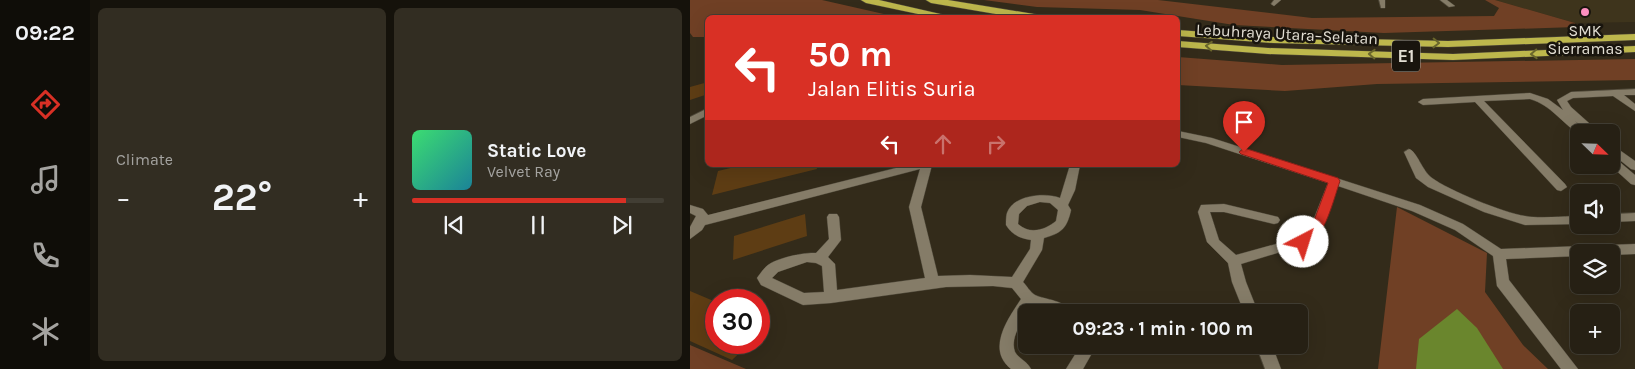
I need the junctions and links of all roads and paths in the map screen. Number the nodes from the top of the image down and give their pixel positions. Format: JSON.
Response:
{"nodes":[{"id":1,"x":866,"y":0,"type":"edge"},
{"id":2,"x":931,"y":0,"type":"edge"},
{"id":3,"x":1443,"y":0,"type":"edge"},
{"id":4,"x":1451,"y":6,"type":"dead end"},
{"id":5,"x":938,"y":15,"type":"edge"},
{"id":6,"x":1022,"y":15,"type":"edge"},
{"id":7,"x":1180,"y":33,"type":"edge"},
{"id":8,"x":1635,"y":37,"type":"edge"},
{"id":9,"x":1180,"y":44,"type":"edge"},
{"id":10,"x":1635,"y":49,"type":"edge"},
{"id":11,"x":1635,"y":92,"type":"edge"},
{"id":12,"x":1615,"y":93,"type":"junction"},
{"id":13,"x":1477,"y":100,"type":"junction"},
{"id":14,"x":1423,"y":102,"type":"dead end"},
{"id":15,"x":1635,"y":108,"type":"edge"},
{"id":16,"x":705,"y":113,"type":"edge"},
{"id":17,"x":690,"y":121,"type":"edge"},
{"id":18,"x":1572,"y":124,"type":"edge"},
{"id":19,"x":1585,"y":124,"type":"edge"},
{"id":20,"x":1180,"y":134,"type":"edge"},
{"id":21,"x":1409,"y":152,"type":"dead end"},
{"id":22,"x":1620,"y":155,"type":"edge"},
{"id":23,"x":914,"y":167,"type":"edge"},
{"id":24,"x":926,"y":167,"type":"edge"},
{"id":25,"x":1075,"y":167,"type":"edge"},
{"id":26,"x":1620,"y":168,"type":"edge"},
{"id":27,"x":1635,"y":168,"type":"edge"},
{"id":28,"x":1334,"y":181,"type":"junction"},
{"id":29,"x":1635,"y":181,"type":"edge"},
{"id":30,"x":1561,"y":187,"type":"dead end"},
{"id":31,"x":1062,"y":205,"type":"junction"},
{"id":32,"x":690,"y":209,"type":"edge"},
{"id":33,"x":1635,"y":216,"type":"edge"},
{"id":34,"x":834,"y":217,"type":"dead end"},
{"id":35,"x":1620,"y":217,"type":"edge"},
{"id":36,"x":1274,"y":220,"type":"dead end"},
{"id":37,"x":1570,"y":220,"type":"edge"},
{"id":38,"x":702,"y":221,"type":"junction"},
{"id":39,"x":690,"y":234,"type":"edge"},
{"id":40,"x":1038,"y":235,"type":"junction"},
{"id":41,"x":1635,"y":248,"type":"edge"},
{"id":42,"x":1499,"y":254,"type":"junction"},
{"id":43,"x":819,"y":258,"type":"junction"},
{"id":44,"x":1234,"y":261,"type":"junction"},
{"id":45,"x":933,"y":282,"type":"junction"},
{"id":46,"x":1016,"y":283,"type":"junction"},
{"id":47,"x":831,"y":297,"type":"junction"},
{"id":48,"x":1029,"y":299,"type":"junction"},
{"id":49,"x":1047,"y":304,"type":"edge"},
{"id":50,"x":1248,"y":304,"type":"edge"},
{"id":51,"x":1083,"y":354,"type":"edge"},
{"id":52,"x":1267,"y":354,"type":"edge"},
{"id":53,"x":1023,"y":369,"type":"edge"},
{"id":54,"x":1074,"y":369,"type":"edge"},
{"id":55,"x":1273,"y":369,"type":"edge"},
{"id":56,"x":1570,"y":369,"type":"edge"}],
"edges":[{"from":1,"to":5,"type":"highway"},
{"from":2,"to":6,"type":"highway"},
{"from":3,"to":4,"type":"street"},
{"from":7,"to":8,"type":"highway","name":"Lebuhraya Utara–Selatan","number":"E1","one_way":true},
{"from":10,"to":9,"type":"highway","name":"Lebuhraya Utara–Selatan","number":"E1","one_way":true},
{"from":11,"to":12,"type":"street"},
{"from":12,"to":15,"type":"street"},
{"from":12,"to":19,"type":"street"},
{"from":13,"to":14,"type":"street"},
{"from":13,"to":18,"type":"street"},
{"from":13,"to":30,"type":"street"},
{"from":16,"to":17,"type":"street"},
{"from":20,"to":28,"type":"street"},
{"from":21,"to":37,"type":"street"},
{"from":22,"to":27,"type":"street"},
{"from":23,"to":38,"type":"street"},
{"from":24,"to":45,"type":"street"},
{"from":25,"to":31,"type":"street"},
{"from":26,"to":29,"type":"street"},
{"from":28,"to":42,"type":"street"},
{"from":28,"to":44,"type":"street"},
{"from":31,"to":40,"type":"street"},
{"from":31,"to":40,"type":"street"},
{"from":32,"to":38,"type":"street"},
{"from":33,"to":35,"type":"street"},
{"from":34,"to":43,"type":"street"},
{"from":36,"to":44,"type":"street"},
{"from":38,"to":39,"type":"street"},
{"from":40,"to":46,"type":"street"},
{"from":41,"to":42,"type":"street"},
{"from":42,"to":56,"type":"street"},
{"from":43,"to":47,"type":"street"},
{"from":43,"to":47,"type":"street"},
{"from":44,"to":50,"type":"street"},
{"from":45,"to":46,"type":"street"},
{"from":45,"to":47,"type":"street"},
{"from":46,"to":48,"type":"street"},
{"from":48,"to":49,"type":"street"},
{"from":48,"to":53,"type":"street"},
{"from":51,"to":54,"type":"street"},
{"from":52,"to":55,"type":"street"}]}
